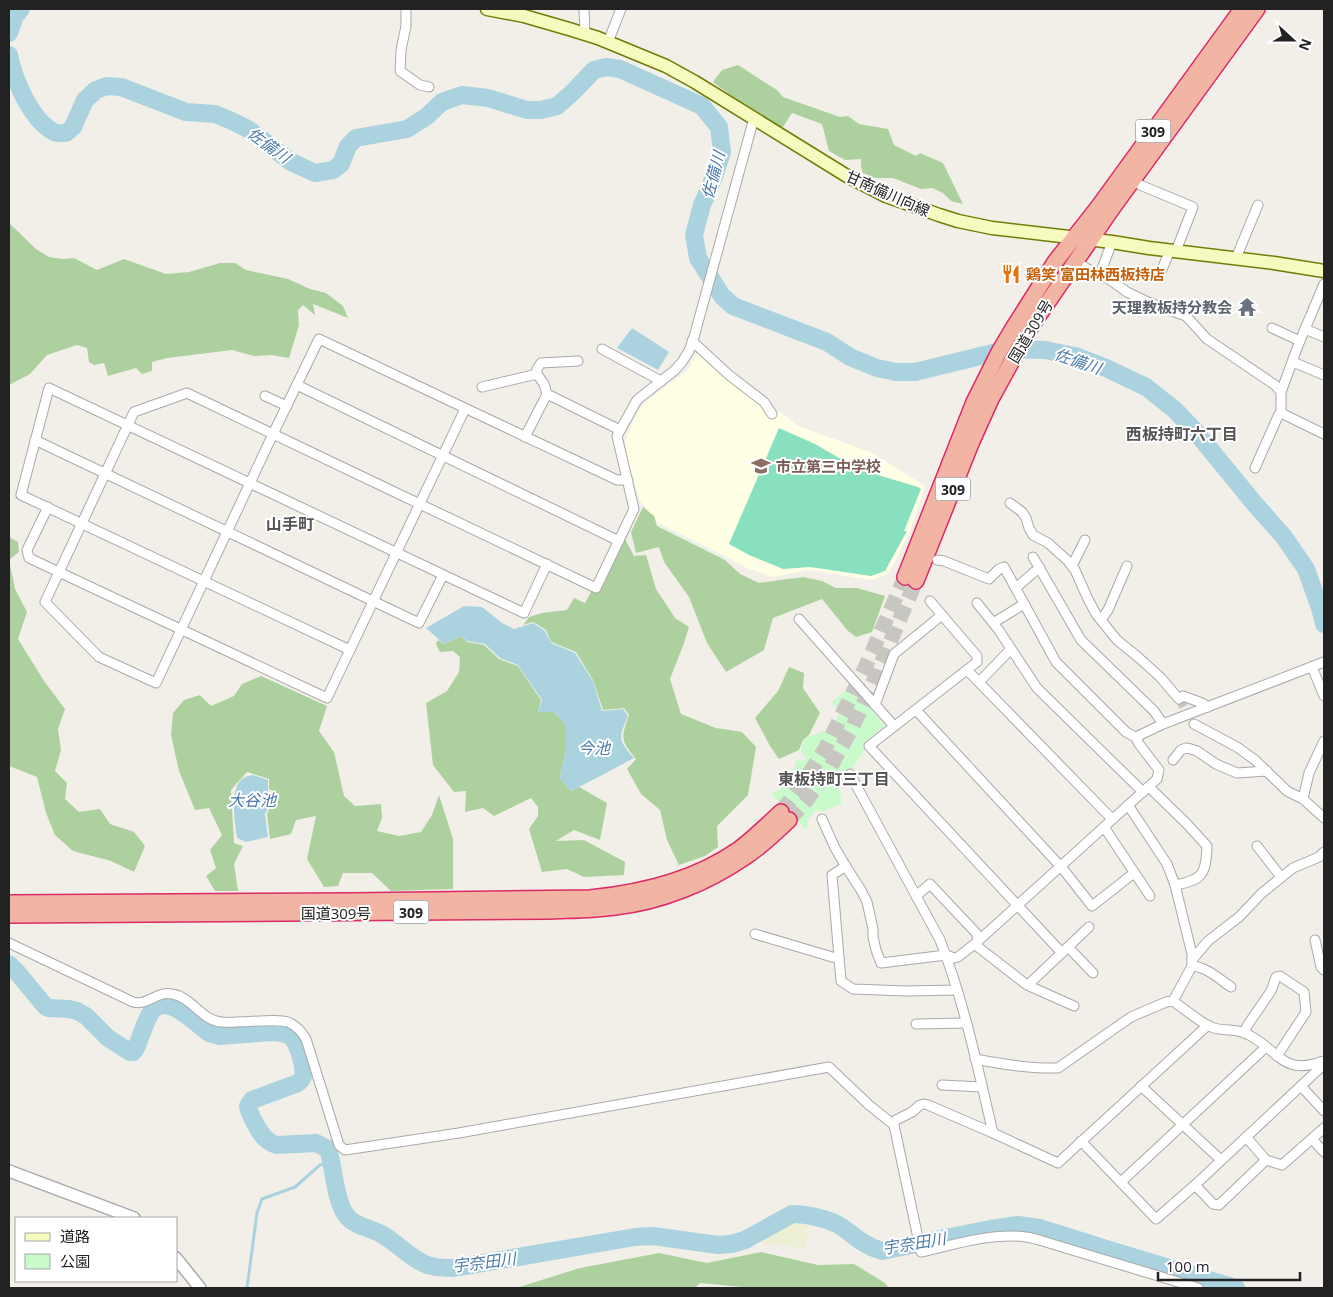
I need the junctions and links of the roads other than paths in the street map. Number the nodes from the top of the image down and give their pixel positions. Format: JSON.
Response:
{"nodes":[{"id":1,"x":406,"y":9,"type":"edge"},
{"id":2,"x":487,"y":9,"type":"edge"},
{"id":3,"x":584,"y":9,"type":"edge"},
{"id":4,"x":621,"y":9,"type":"edge"},
{"id":5,"x":1242,"y":9,"type":"edge"},
{"id":6,"x":1257,"y":9,"type":"edge"},
{"id":7,"x":504,"y":10,"type":"edge"},
{"id":8,"x":585,"y":34,"type":"junction"},
{"id":9,"x":608,"y":42,"type":"junction"},
{"id":10,"x":429,"y":87,"type":"dead end"},
{"id":11,"x":754,"y":118,"type":"junction"},
{"id":12,"x":1140,"y":185,"type":"dead end"},
{"id":13,"x":1258,"y":205,"type":"dead end"},
{"id":14,"x":1074,"y":238,"type":"junction"},
{"id":15,"x":1090,"y":240,"type":"junction"},
{"id":16,"x":1112,"y":242,"type":"junction"},
{"id":17,"x":1173,"y":251,"type":"junction"},
{"id":18,"x":1236,"y":258,"type":"junction"},
{"id":19,"x":1076,"y":261,"type":"junction"},
{"id":20,"x":1324,"y":271,"type":"edge"},
{"id":21,"x":1161,"y":272,"type":"dead end"},
{"id":22,"x":1100,"y":274,"type":"junction"},
{"id":23,"x":1324,"y":284,"type":"edge"},
{"id":24,"x":1321,"y":300,"type":"edge"},
{"id":25,"x":1036,"y":305,"type":"junction"},
{"id":26,"x":1272,"y":328,"type":"dead end"},
{"id":27,"x":1305,"y":329,"type":"junction"},
{"id":28,"x":1324,"y":337,"type":"edge"},
{"id":29,"x":692,"y":341,"type":"junction"},
{"id":30,"x":1300,"y":341,"type":"junction"},
{"id":31,"x":602,"y":349,"type":"dead end"},
{"id":32,"x":578,"y":361,"type":"dead end"},
{"id":33,"x":1293,"y":362,"type":"junction"},
{"id":34,"x":537,"y":374,"type":"junction"},
{"id":35,"x":1324,"y":375,"type":"edge"},
{"id":36,"x":661,"y":381,"type":"junction"},
{"id":37,"x":297,"y":385,"type":"junction"},
{"id":38,"x":482,"y":387,"type":"dead end"},
{"id":39,"x":1281,"y":392,"type":"junction"},
{"id":40,"x":547,"y":394,"type":"junction"},
{"id":41,"x":265,"y":396,"type":"dead end"},
{"id":42,"x":287,"y":406,"type":"junction"},
{"id":43,"x":465,"y":409,"type":"junction"},
{"id":44,"x":772,"y":414,"type":"dead end"},
{"id":45,"x":1281,"y":414,"type":"junction"},
{"id":46,"x":128,"y":425,"type":"junction"},
{"id":47,"x":620,"y":430,"type":"junction"},
{"id":48,"x":273,"y":434,"type":"junction"},
{"id":49,"x":1324,"y":434,"type":"edge"},
{"id":50,"x":526,"y":437,"type":"junction"},
{"id":51,"x":35,"y":440,"type":"junction"},
{"id":52,"x":443,"y":456,"type":"junction"},
{"id":53,"x":1255,"y":468,"type":"dead end"},
{"id":54,"x":105,"y":474,"type":"junction"},
{"id":55,"x":628,"y":480,"type":"junction"},
{"id":56,"x":250,"y":483,"type":"junction"},
{"id":57,"x":1010,"y":503,"type":"dead end"},
{"id":58,"x":420,"y":504,"type":"junction"},
{"id":59,"x":48,"y":507,"type":"junction"},
{"id":60,"x":82,"y":523,"type":"junction"},
{"id":61,"x":227,"y":532,"type":"junction"},
{"id":62,"x":1084,"y":540,"type":"dead end"},
{"id":63,"x":619,"y":541,"type":"junction"},
{"id":64,"x":397,"y":553,"type":"junction"},
{"id":65,"x":1033,"y":557,"type":"dead end"},
{"id":66,"x":938,"y":560,"type":"dead end"},
{"id":67,"x":547,"y":564,"type":"junction"},
{"id":68,"x":1072,"y":566,"type":"junction"},
{"id":69,"x":1127,"y":566,"type":"dead end"},
{"id":70,"x":1040,"y":568,"type":"junction"},
{"id":71,"x":59,"y":572,"type":"junction"},
{"id":72,"x":443,"y":575,"type":"junction"},
{"id":73,"x":203,"y":581,"type":"junction"},
{"id":74,"x":1016,"y":588,"type":"junction"},
{"id":75,"x":374,"y":601,"type":"junction"},
{"id":76,"x":930,"y":601,"type":"dead end"},
{"id":77,"x":977,"y":603,"type":"dead end"},
{"id":78,"x":1024,"y":604,"type":"junction"},
{"id":79,"x":942,"y":615,"type":"junction"},
{"id":80,"x":799,"y":619,"type":"dead end"},
{"id":81,"x":1101,"y":620,"type":"junction"},
{"id":82,"x":993,"y":623,"type":"junction"},
{"id":83,"x":180,"y":630,"type":"junction"},
{"id":84,"x":1011,"y":649,"type":"junction"},
{"id":85,"x":350,"y":650,"type":"junction"},
{"id":86,"x":1318,"y":665,"type":"edge"},
{"id":87,"x":967,"y":670,"type":"junction"},
{"id":88,"x":979,"y":682,"type":"junction"},
{"id":89,"x":1324,"y":696,"type":"edge"},
{"id":90,"x":875,"y":704,"type":"junction"},
{"id":91,"x":1208,"y":707,"type":"junction"},
{"id":92,"x":916,"y":710,"type":"junction"},
{"id":93,"x":1163,"y":724,"type":"junction"},
{"id":94,"x":1194,"y":724,"type":"tunnel mouth"},
{"id":95,"x":894,"y":726,"type":"junction"},
{"id":96,"x":1137,"y":738,"type":"junction"},
{"id":97,"x":1324,"y":741,"type":"edge"},
{"id":98,"x":1173,"y":760,"type":"dead end"},
{"id":99,"x":1266,"y":771,"type":"junction"},
{"id":100,"x":850,"y":774,"type":"dead end"},
{"id":101,"x":1146,"y":789,"type":"junction"},
{"id":102,"x":1303,"y":799,"type":"junction"},
{"id":103,"x":1128,"y":805,"type":"junction"},
{"id":104,"x":1324,"y":818,"type":"edge"},
{"id":105,"x":822,"y":819,"type":"dead end"},
{"id":106,"x":1112,"y":819,"type":"junction"},
{"id":107,"x":1104,"y":827,"type":"junction"},
{"id":108,"x":1258,"y":846,"type":"dead end"},
{"id":109,"x":1324,"y":852,"type":"edge"},
{"id":110,"x":846,"y":866,"type":"junction"},
{"id":111,"x":1061,"y":866,"type":"junction"},
{"id":112,"x":1134,"y":874,"type":"junction"},
{"id":113,"x":1282,"y":877,"type":"junction"},
{"id":114,"x":1175,"y":885,"type":"junction"},
{"id":115,"x":916,"y":896,"type":"junction"},
{"id":116,"x":1150,"y":896,"type":"dead end"},
{"id":117,"x":9,"y":902,"type":"edge"},
{"id":118,"x":1018,"y":905,"type":"junction"},
{"id":119,"x":9,"y":915,"type":"edge"},
{"id":120,"x":1089,"y":927,"type":"dead end"},
{"id":121,"x":755,"y":934,"type":"dead end"},
{"id":122,"x":1315,"y":940,"type":"dead end"},
{"id":123,"x":978,"y":941,"type":"junction"},
{"id":124,"x":9,"y":943,"type":"edge"},
{"id":125,"x":1065,"y":950,"type":"junction"},
{"id":126,"x":946,"y":955,"type":"junction"},
{"id":127,"x":839,"y":959,"type":"junction"},
{"id":128,"x":1192,"y":963,"type":"junction"},
{"id":129,"x":1324,"y":970,"type":"edge"},
{"id":130,"x":1093,"y":973,"type":"dead end"},
{"id":131,"x":1028,"y":985,"type":"junction"},
{"id":132,"x":1231,"y":987,"type":"dead end"},
{"id":133,"x":957,"y":990,"type":"junction"},
{"id":134,"x":1173,"y":1001,"type":"junction"},
{"id":135,"x":1074,"y":1006,"type":"dead end"},
{"id":136,"x":966,"y":1023,"type":"junction"},
{"id":137,"x":916,"y":1024,"type":"dead end"},
{"id":138,"x":1208,"y":1025,"type":"junction"},
{"id":139,"x":1244,"y":1033,"type":"junction"},
{"id":140,"x":1266,"y":1047,"type":"junction"},
{"id":141,"x":1277,"y":1056,"type":"junction"},
{"id":142,"x":975,"y":1059,"type":"junction"},
{"id":143,"x":1322,"y":1062,"type":"edge"},
{"id":144,"x":942,"y":1085,"type":"dead end"},
{"id":145,"x":1141,"y":1086,"type":"junction"},
{"id":146,"x":1301,"y":1086,"type":"junction"},
{"id":147,"x":982,"y":1087,"type":"junction"},
{"id":148,"x":1324,"y":1111,"type":"edge"},
{"id":149,"x":893,"y":1123,"type":"junction"},
{"id":150,"x":1183,"y":1125,"type":"junction"},
{"id":151,"x":1324,"y":1128,"type":"edge"},
{"id":152,"x":994,"y":1132,"type":"junction"},
{"id":153,"x":1246,"y":1137,"type":"junction"},
{"id":154,"x":1312,"y":1139,"type":"junction"},
{"id":155,"x":1081,"y":1141,"type":"junction"},
{"id":156,"x":1324,"y":1152,"type":"edge"},
{"id":157,"x":1221,"y":1160,"type":"junction"},
{"id":158,"x":1266,"y":1160,"type":"junction"},
{"id":159,"x":9,"y":1171,"type":"edge"},
{"id":160,"x":1121,"y":1182,"type":"junction"},
{"id":161,"x":1195,"y":1185,"type":"junction"},
{"id":162,"x":131,"y":1217,"type":"edge"},
{"id":163,"x":178,"y":1261,"type":"edge"},
{"id":164,"x":200,"y":1288,"type":"edge"},
{"id":165,"x":1198,"y":1288,"type":"edge"}],
"edges":[{"from":1,"to":10,"type":"street"},
{"from":2,"to":7,"type":"main road","name":"甘南備川向線"},
{"from":3,"to":8,"type":"street"},
{"from":4,"to":9,"type":"street"},
{"from":5,"to":14,"type":"highway","name":"国道309号","number":"309"},
{"from":6,"to":15,"type":"highway","name":"国道309号","number":"309"},
{"from":7,"to":8,"type":"main road","name":"甘南備川向線"},
{"from":8,"to":9,"type":"main road","name":"甘南備川向線"},
{"from":9,"to":11,"type":"main road","name":"甘南備川向線"},
{"from":11,"to":14,"type":"main road","name":"甘南備川向線"},
{"from":11,"to":29,"type":"street"},
{"from":12,"to":17,"type":"street"},
{"from":13,"to":18,"type":"street"},
{"from":14,"to":15,"type":"main road","name":"甘南備川向線"},
{"from":14,"to":25,"type":"highway","name":"国道309号","number":"309"},
{"from":15,"to":16,"type":"main road","name":"甘南備川向線"},
{"from":15,"to":19,"type":"highway","name":"国道309号","number":"309"},
{"from":16,"to":17,"type":"main road","name":"甘南備川向線"},
{"from":16,"to":22,"type":"street"},
{"from":17,"to":18,"type":"main road","name":"甘南備川向線"},
{"from":17,"to":21,"type":"street"},
{"from":18,"to":20,"type":"main road","name":"甘南備川向線"},
{"from":19,"to":22,"type":"street"},
{"from":19,"to":25,"type":"highway","name":"国道309号","number":"309"},
{"from":22,"to":39,"type":"street"},
{"from":23,"to":24,"type":"street"},
{"from":24,"to":27,"type":"street"},
{"from":25,"to":25,"type":"highway","name":"国道309号","number":"309"},
{"from":26,"to":30,"type":"street"},
{"from":27,"to":28,"type":"street"},
{"from":27,"to":30,"type":"street"},
{"from":29,"to":36,"type":"street"},
{"from":29,"to":44,"type":"street"},
{"from":30,"to":33,"type":"street"},
{"from":31,"to":36,"type":"street"},
{"from":32,"to":34,"type":"street"},
{"from":33,"to":35,"type":"street"},
{"from":33,"to":39,"type":"street"},
{"from":34,"to":38,"type":"street"},
{"from":34,"to":40,"type":"street"},
{"from":36,"to":47,"type":"street"},
{"from":37,"to":42,"type":"street"},
{"from":37,"to":43,"type":"street"},
{"from":37,"to":52,"type":"street"},
{"from":39,"to":45,"type":"street"},
{"from":40,"to":47,"type":"street"},
{"from":40,"to":50,"type":"street"},
{"from":41,"to":42,"type":"street"},
{"from":42,"to":48,"type":"street"},
{"from":43,"to":50,"type":"street"},
{"from":43,"to":52,"type":"street"},
{"from":45,"to":49,"type":"street"},
{"from":45,"to":53,"type":"street"},
{"from":46,"to":48,"type":"street"},
{"from":46,"to":51,"type":"street"},
{"from":46,"to":54,"type":"street"},
{"from":46,"to":56,"type":"street"},
{"from":47,"to":55,"type":"street"},
{"from":48,"to":56,"type":"street"},
{"from":48,"to":58,"type":"street"},
{"from":50,"to":55,"type":"street"},
{"from":51,"to":54,"type":"street"},
{"from":51,"to":59,"type":"street"},
{"from":52,"to":58,"type":"street"},
{"from":52,"to":63,"type":"street"},
{"from":54,"to":60,"type":"street"},
{"from":54,"to":61,"type":"street"},
{"from":55,"to":63,"type":"street"},
{"from":56,"to":61,"type":"street"},
{"from":56,"to":64,"type":"street"},
{"from":57,"to":68,"type":"street"},
{"from":58,"to":64,"type":"street"},
{"from":58,"to":67,"type":"street"},
{"from":59,"to":60,"type":"street"},
{"from":59,"to":71,"type":"street"},
{"from":60,"to":71,"type":"street"},
{"from":60,"to":73,"type":"street"},
{"from":61,"to":73,"type":"street"},
{"from":61,"to":75,"type":"street"},
{"from":62,"to":68,"type":"street"},
{"from":63,"to":67,"type":"street"},
{"from":64,"to":72,"type":"street"},
{"from":64,"to":75,"type":"street"},
{"from":65,"to":70,"type":"street"},
{"from":66,"to":74,"type":"street"},
{"from":67,"to":72,"type":"street"},
{"from":68,"to":81,"type":"street"},
{"from":69,"to":81,"type":"street"},
{"from":70,"to":74,"type":"street"},
{"from":70,"to":93,"type":"street"},
{"from":71,"to":83,"type":"street"},
{"from":71,"to":83,"type":"street"},
{"from":72,"to":75,"type":"street"},
{"from":73,"to":83,"type":"street"},
{"from":73,"to":85,"type":"street"},
{"from":74,"to":78,"type":"street"},
{"from":75,"to":85,"type":"street"},
{"from":76,"to":79,"type":"street"},
{"from":77,"to":82,"type":"street"},
{"from":78,"to":82,"type":"street"},
{"from":78,"to":96,"type":"street"},
{"from":79,"to":87,"type":"street"},
{"from":79,"to":90,"type":"street"},
{"from":80,"to":90,"type":"street"},
{"from":81,"to":91,"type":"street"},
{"from":82,"to":84,"type":"street"},
{"from":83,"to":85,"type":"street"},
{"from":84,"to":88,"type":"street"},
{"from":84,"to":101,"type":"street"},
{"from":86,"to":89,"type":"street"},
{"from":86,"to":91,"type":"street"},
{"from":87,"to":88,"type":"street"},
{"from":87,"to":92,"type":"street"},
{"from":88,"to":106,"type":"street"},
{"from":90,"to":95,"type":"street"},
{"from":91,"to":93,"type":"street"},
{"from":92,"to":95,"type":"street"},
{"from":92,"to":111,"type":"street"},
{"from":93,"to":96,"type":"street"},
{"from":94,"to":99,"type":"street"},
{"from":95,"to":118,"type":"street"},
{"from":96,"to":101,"type":"street"},
{"from":97,"to":102,"type":"street"},
{"from":98,"to":99,"type":"street"},
{"from":99,"to":102,"type":"street"},
{"from":100,"to":115,"type":"street"},
{"from":101,"to":103,"type":"street"},
{"from":101,"to":114,"type":"street"},
{"from":102,"to":104,"type":"street"},
{"from":103,"to":106,"type":"street"},
{"from":103,"to":114,"type":"street"},
{"from":105,"to":110,"type":"street"},
{"from":106,"to":107,"type":"street"},
{"from":107,"to":111,"type":"street"},
{"from":107,"to":112,"type":"street"},
{"from":108,"to":113,"type":"street"},
{"from":109,"to":113,"type":"street"},
{"from":110,"to":126,"type":"street"},
{"from":110,"to":127,"type":"street"},
{"from":111,"to":112,"type":"street"},
{"from":111,"to":118,"type":"street"},
{"from":112,"to":116,"type":"street"},
{"from":113,"to":128,"type":"street"},
{"from":114,"to":128,"type":"street"},
{"from":115,"to":123,"type":"street"},
{"from":115,"to":126,"type":"street"},
{"from":117,"to":119,"type":"highway","name":"国道309号","number":"309"},
{"from":118,"to":123,"type":"street"},
{"from":118,"to":125,"type":"street"},
{"from":120,"to":125,"type":"street"},
{"from":121,"to":127,"type":"street"},
{"from":122,"to":129,"type":"street"},
{"from":123,"to":126,"type":"street"},
{"from":123,"to":131,"type":"street"},
{"from":124,"to":149,"type":"street"},
{"from":125,"to":130,"type":"street"},
{"from":125,"to":131,"type":"street"},
{"from":126,"to":133,"type":"street"},
{"from":127,"to":133,"type":"street"},
{"from":128,"to":132,"type":"street"},
{"from":128,"to":134,"type":"street"},
{"from":131,"to":135,"type":"street"},
{"from":133,"to":136,"type":"street"},
{"from":134,"to":138,"type":"street"},
{"from":134,"to":142,"type":"street"},
{"from":136,"to":137,"type":"street"},
{"from":136,"to":142,"type":"street"},
{"from":138,"to":139,"type":"street"},
{"from":138,"to":145,"type":"street"},
{"from":139,"to":140,"type":"street"},
{"from":139,"to":141,"type":"street"},
{"from":140,"to":141,"type":"street"},
{"from":140,"to":150,"type":"street"},
{"from":141,"to":143,"type":"street"},
{"from":142,"to":147,"type":"street"},
{"from":143,"to":146,"type":"street"},
{"from":144,"to":147,"type":"street"},
{"from":145,"to":150,"type":"street"},
{"from":145,"to":155,"type":"street"},
{"from":146,"to":148,"type":"street"},
{"from":146,"to":153,"type":"street"},
{"from":147,"to":152,"type":"street"},
{"from":149,"to":152,"type":"street"},
{"from":149,"to":165,"type":"street"},
{"from":150,"to":157,"type":"street"},
{"from":150,"to":160,"type":"street"},
{"from":151,"to":154,"type":"street"},
{"from":152,"to":155,"type":"street"},
{"from":153,"to":157,"type":"street"},
{"from":153,"to":158,"type":"street"},
{"from":154,"to":156,"type":"street"},
{"from":154,"to":158,"type":"street"},
{"from":155,"to":160,"type":"street"},
{"from":157,"to":161,"type":"street"},
{"from":158,"to":161,"type":"street"},
{"from":159,"to":162,"type":"street"},
{"from":160,"to":161,"type":"street"},
{"from":163,"to":164,"type":"street"}]}
